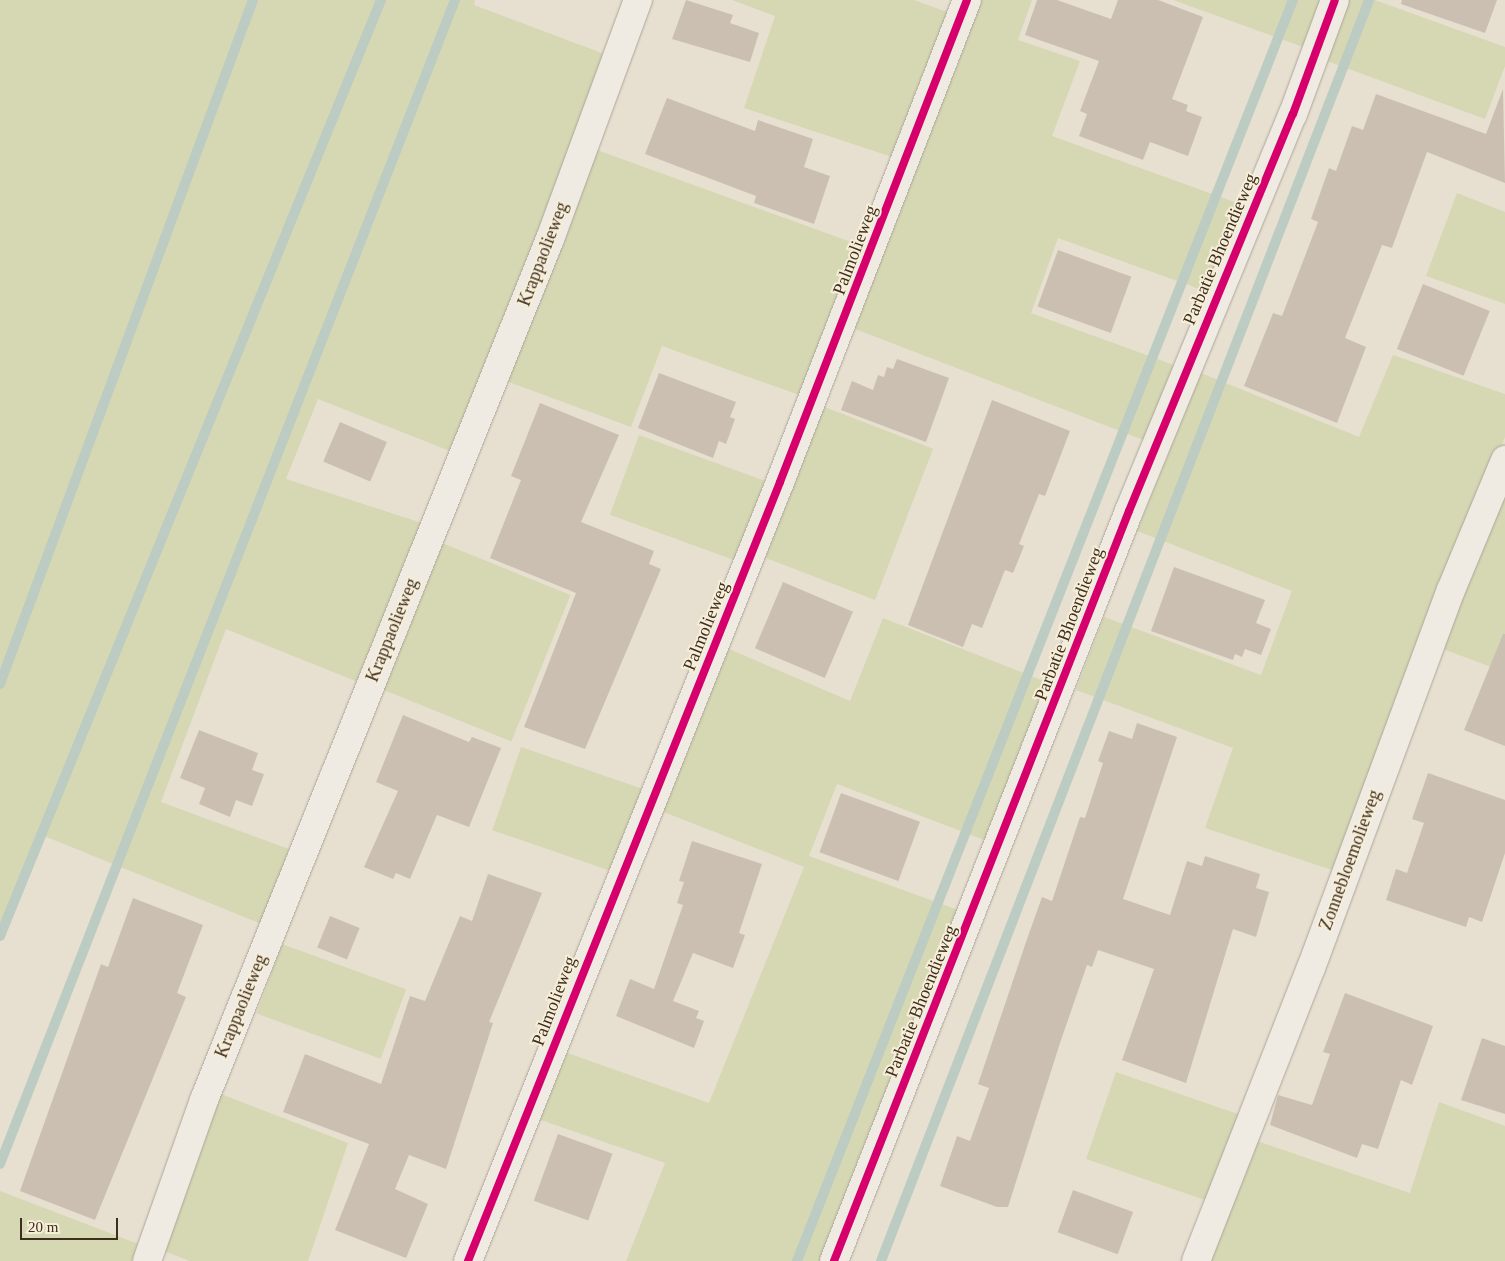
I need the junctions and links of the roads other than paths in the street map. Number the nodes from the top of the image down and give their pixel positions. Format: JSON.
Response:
{"nodes":[{"id":1,"x":638,"y":0,"type":"edge"},
{"id":2,"x":967,"y":0,"type":"edge"},
{"id":3,"x":1335,"y":0,"type":"edge"},
{"id":4,"x":1505,"y":460,"type":"edge"},
{"id":5,"x":147,"y":1261,"type":"edge"},
{"id":6,"x":468,"y":1261,"type":"edge"},
{"id":7,"x":834,"y":1261,"type":"edge"},
{"id":8,"x":1196,"y":1261,"type":"edge"}],
"edges":[{"from":1,"to":5,"type":"street","name":"Krappaolieweg"},
{"from":2,"to":6,"type":"street","name":"Palmolieweg"},
{"from":3,"to":7,"type":"street","name":"Parbatie Bhoendieweg"},
{"from":4,"to":8,"type":"street","name":"Zonnebloemolieweg"}]}
